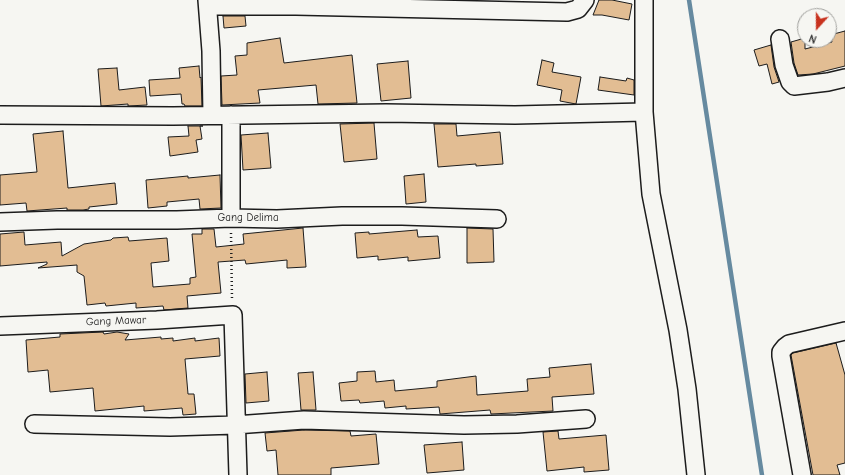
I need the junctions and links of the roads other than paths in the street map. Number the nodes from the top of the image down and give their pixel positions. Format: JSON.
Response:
{"nodes":[{"id":1,"x":585,"y":0,"type":"edge"},
{"id":2,"x":644,"y":0,"type":"edge"},
{"id":3,"x":208,"y":3,"type":"edge"},
{"id":4,"x":780,"y":39,"type":"dead end"},
{"id":5,"x":845,"y":78,"type":"edge"},
{"id":6,"x":644,"y":112,"type":"junction"},
{"id":7,"x":0,"y":115,"type":"edge"},
{"id":8,"x":212,"y":115,"type":"junction"},
{"id":9,"x":231,"y":115,"type":"junction"},
{"id":10,"x":231,"y":218,"type":"junction"},
{"id":11,"x":497,"y":219,"type":"dead end"},
{"id":12,"x":0,"y":222,"type":"edge"},
{"id":13,"x":0,"y":326,"type":"edge"},
{"id":14,"x":845,"y":331,"type":"edge"},
{"id":15,"x":586,"y":419,"type":"dead end"},
{"id":16,"x":34,"y":424,"type":"dead end"},
{"id":17,"x":235,"y":425,"type":"junction"},
{"id":18,"x":238,"y":475,"type":"edge"},
{"id":19,"x":696,"y":475,"type":"edge"},
{"id":20,"x":802,"y":475,"type":"edge"}],
"edges":[{"from":1,"to":3,"type":"street"},
{"from":2,"to":6,"type":"street"},
{"from":3,"to":8,"type":"street"},
{"from":4,"to":5,"type":"street"},
{"from":6,"to":9,"type":"street"},
{"from":6,"to":19,"type":"street"},
{"from":7,"to":8,"type":"street"},
{"from":8,"to":9,"type":"street"},
{"from":9,"to":10,"type":"street"},
{"from":10,"to":11,"type":"street","name":"Gang Delima"},
{"from":10,"to":12,"type":"street","name":"Gang Delima"},
{"from":13,"to":17,"type":"street","name":"Gang Mawar"},
{"from":14,"to":20,"type":"street"},
{"from":15,"to":17,"type":"street"},
{"from":16,"to":17,"type":"street"},
{"from":17,"to":18,"type":"street"}]}
